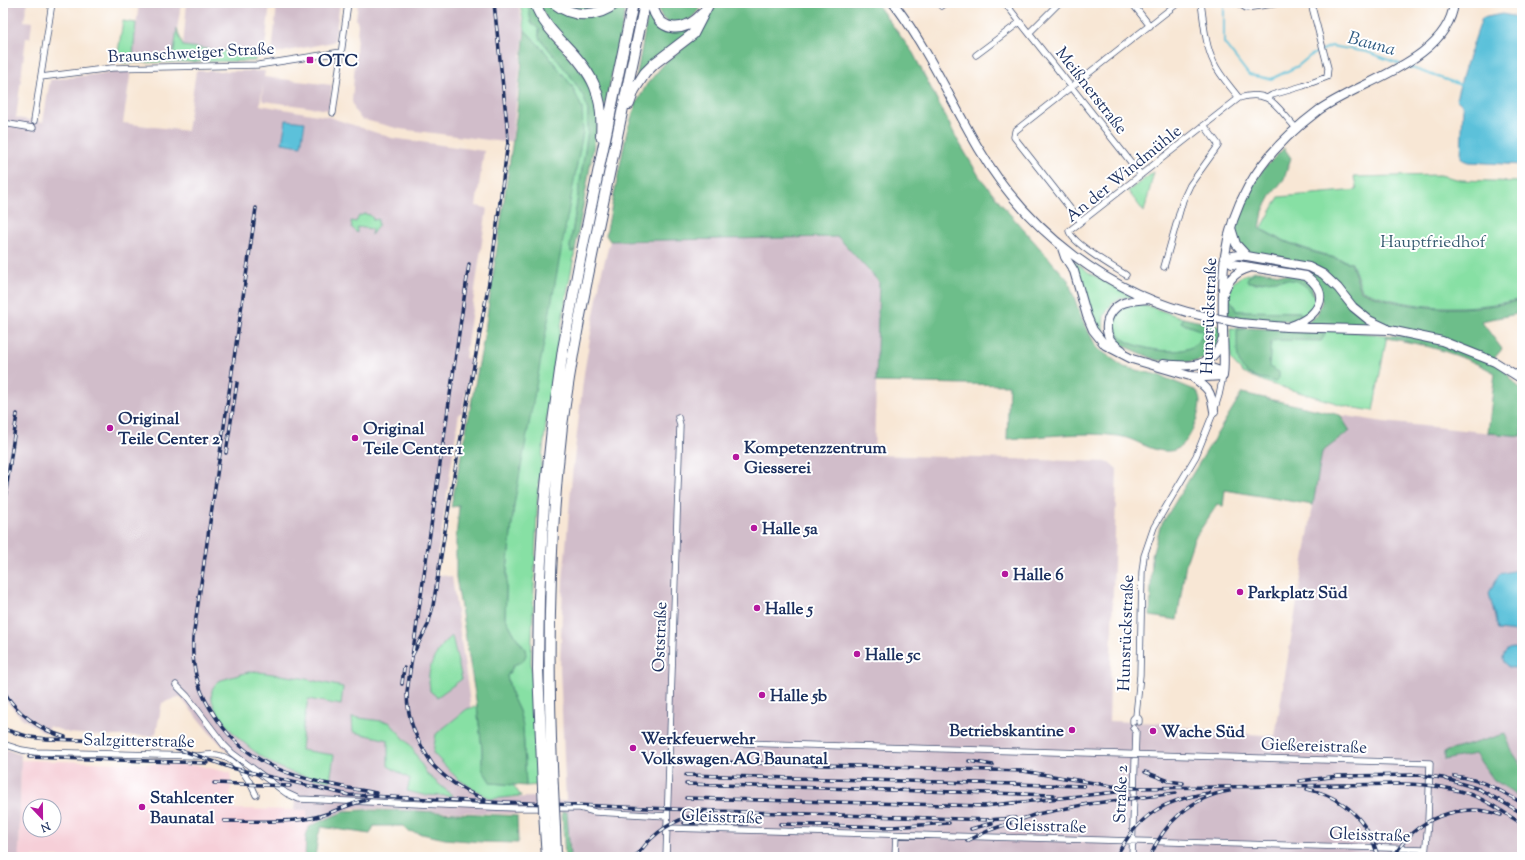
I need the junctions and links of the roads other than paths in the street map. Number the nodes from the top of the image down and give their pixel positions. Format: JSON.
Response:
{"nodes":[{"id":1,"x":52,"y":3,"type":"edge"},
{"id":2,"x":348,"y":3,"type":"edge"},
{"id":3,"x":535,"y":3,"type":"edge"},
{"id":4,"x":554,"y":3,"type":"edge"},
{"id":5,"x":616,"y":3,"type":"edge"},
{"id":6,"x":633,"y":3,"type":"edge"},
{"id":7,"x":645,"y":3,"type":"edge"},
{"id":8,"x":652,"y":3,"type":"edge"},
{"id":9,"x":893,"y":3,"type":"edge"},
{"id":10,"x":1005,"y":3,"type":"edge"},
{"id":11,"x":1059,"y":3,"type":"edge"},
{"id":12,"x":1132,"y":3,"type":"edge"},
{"id":13,"x":1178,"y":3,"type":"edge"},
{"id":14,"x":1201,"y":3,"type":"edge"},
{"id":15,"x":1238,"y":3,"type":"edge"},
{"id":16,"x":1280,"y":3,"type":"edge"},
{"id":17,"x":1311,"y":3,"type":"edge"},
{"id":18,"x":1454,"y":3,"type":"edge"},
{"id":19,"x":708,"y":6,"type":"edge"},
{"id":20,"x":1020,"y":22,"type":"junction"},
{"id":21,"x":1150,"y":26,"type":"junction"},
{"id":22,"x":1029,"y":33,"type":"junction"},
{"id":23,"x":341,"y":52,"type":"junction"},
{"id":24,"x":976,"y":55,"type":"dead end"},
{"id":25,"x":41,"y":77,"type":"junction"},
{"id":26,"x":1071,"y":86,"type":"junction"},
{"id":27,"x":1240,"y":98,"type":"junction"},
{"id":28,"x":1268,"y":98,"type":"junction"},
{"id":29,"x":333,"y":112,"type":"dead end"},
{"id":30,"x":620,"y":117,"type":"junction"},
{"id":31,"x":34,"y":121,"type":"dead end"},
{"id":32,"x":3,"y":123,"type":"edge"},
{"id":33,"x":1204,"y":125,"type":"junction"},
{"id":34,"x":34,"y":128,"type":"dead end"},
{"id":35,"x":1296,"y":129,"type":"junction"},
{"id":36,"x":599,"y":171,"type":"junction"},
{"id":37,"x":1141,"y":175,"type":"junction"},
{"id":38,"x":1080,"y":221,"type":"junction"},
{"id":39,"x":1230,"y":226,"type":"junction"},
{"id":40,"x":1061,"y":245,"type":"junction"},
{"id":41,"x":1247,"y":256,"type":"junction"},
{"id":42,"x":1224,"y":258,"type":"junction"},
{"id":43,"x":1250,"y":267,"type":"junction"},
{"id":44,"x":1164,"y":268,"type":"dead end"},
{"id":45,"x":1126,"y":275,"type":"dead end"},
{"id":46,"x":1222,"y":296,"type":"junction"},
{"id":47,"x":1150,"y":299,"type":"junction"},
{"id":48,"x":1286,"y":327,"type":"junction"},
{"id":49,"x":1390,"y":330,"type":"junction"},
{"id":50,"x":1223,"y":338,"type":"junction"},
{"id":51,"x":1200,"y":364,"type":"junction"},
{"id":52,"x":1223,"y":374,"type":"junction"},
{"id":53,"x":1190,"y":376,"type":"junction"},
{"id":54,"x":1522,"y":379,"type":"edge"},
{"id":55,"x":1214,"y":411,"type":"junction"},
{"id":56,"x":678,"y":418,"type":"dead end"},
{"id":57,"x":176,"y":685,"type":"dead end"},
{"id":58,"x":1136,"y":726,"type":"joint"},
{"id":59,"x":670,"y":740,"type":"junction"},
{"id":60,"x":3,"y":744,"type":"edge"},
{"id":61,"x":1135,"y":755,"type":"junction"},
{"id":62,"x":548,"y":788,"type":"junction"},
{"id":63,"x":256,"y":795,"type":"dead end"},
{"id":64,"x":667,"y":816,"type":"junction"},
{"id":65,"x":550,"y":828,"type":"junction"},
{"id":66,"x":666,"y":828,"type":"junction"},
{"id":67,"x":896,"y":834,"type":"junction"},
{"id":68,"x":1132,"y":841,"type":"junction"},
{"id":69,"x":1425,"y":849,"type":"junction"},
{"id":70,"x":547,"y":857,"type":"edge"},
{"id":71,"x":556,"y":857,"type":"edge"},
{"id":72,"x":666,"y":857,"type":"edge"},
{"id":73,"x":895,"y":857,"type":"edge"},
{"id":74,"x":1132,"y":857,"type":"edge"},
{"id":75,"x":1425,"y":857,"type":"edge"}],
"edges":[{"from":1,"to":25,"type":"street"},
{"from":2,"to":23,"type":"street"},
{"from":3,"to":36,"type":"highway"},
{"from":4,"to":5,"type":"highway"},
{"from":6,"to":36,"type":"highway"},
{"from":7,"to":30,"type":"highway"},
{"from":8,"to":19,"type":"highway"},
{"from":9,"to":40,"type":"main road"},
{"from":10,"to":20,"type":"street","name":"Meißnerstraße"},
{"from":11,"to":22,"type":"street"},
{"from":12,"to":21,"type":"street"},
{"from":13,"to":21,"type":"street"},
{"from":14,"to":27,"type":"street"},
{"from":15,"to":16,"type":"street"},
{"from":17,"to":28,"type":"street"},
{"from":18,"to":35,"type":"main road","name":"Hunsrückstraße"},
{"from":19,"to":30,"type":"highway"},
{"from":20,"to":22,"type":"street","name":"Meißnerstraße"},
{"from":20,"to":24,"type":"street"},
{"from":21,"to":26,"type":"street"},
{"from":22,"to":26,"type":"street","name":"Meißnerstraße"},
{"from":23,"to":25,"type":"street","name":"Braunschweiger Straße"},
{"from":23,"to":29,"type":"street"},
{"from":25,"to":31,"type":"street"},
{"from":26,"to":37,"type":"street","name":"Meißnerstraße"},
{"from":26,"to":38,"type":"street"},
{"from":27,"to":28,"type":"street","name":"An der Windmühle"},
{"from":27,"to":33,"type":"street","name":"An der Windmühle"},
{"from":28,"to":35,"type":"street"},
{"from":30,"to":62,"type":"highway"},
{"from":32,"to":34,"type":"street"},
{"from":33,"to":37,"type":"street","name":"An der Windmühle"},
{"from":33,"to":44,"type":"street"},
{"from":35,"to":39,"type":"main road","name":"Hunsrückstraße"},
{"from":36,"to":62,"type":"highway"},
{"from":37,"to":38,"type":"street","name":"An der Windmühle"},
{"from":38,"to":45,"type":"street","name":"An der Windmühle"},
{"from":39,"to":41,"type":"main road"},
{"from":39,"to":42,"type":"main road","name":"Hunsrückstraße"},
{"from":40,"to":47,"type":"main road"},
{"from":40,"to":53,"type":"main road"},
{"from":41,"to":42,"type":"main road"},
{"from":41,"to":49,"type":"main road"},
{"from":42,"to":43,"type":"main road"},
{"from":42,"to":46,"type":"main road","name":"Hunsrückstraße"},
{"from":43,"to":46,"type":"main road"},
{"from":43,"to":48,"type":"main road"},
{"from":46,"to":50,"type":"main road","name":"Hunsrückstraße"},
{"from":47,"to":48,"type":"main road","bridge":true},
{"from":47,"to":51,"type":"main road"},
{"from":48,"to":49,"type":"main road"},
{"from":49,"to":54,"type":"main road"},
{"from":50,"to":51,"type":"main road"},
{"from":50,"to":52,"type":"main road","name":"Hunsrückstraße"},
{"from":51,"to":52,"type":"main road"},
{"from":52,"to":53,"type":"main road"},
{"from":52,"to":55,"type":"street","name":"Hunsrückstraße"},
{"from":53,"to":55,"type":"main road"},
{"from":55,"to":58,"type":"street","name":"Hunsrückstraße"},
{"from":56,"to":59,"type":"street","name":"Oststraße"},
{"from":57,"to":64,"type":"street"},
{"from":58,"to":61,"type":"street","name":"Straße 2"},
{"from":59,"to":61,"type":"street","name":"Gießereistraße"},
{"from":59,"to":64,"type":"street","name":"Oststraße"},
{"from":60,"to":63,"type":"street","name":"Salzgitterstraße"},
{"from":61,"to":68,"type":"street","name":"Straße 2"},
{"from":61,"to":69,"type":"street","name":"Gießereistraße"},
{"from":62,"to":65,"type":"highway","bridge":true},
{"from":64,"to":66,"type":"street","name":"Oststraße"},
{"from":65,"to":70,"type":"highway"},
{"from":65,"to":71,"type":"highway"},
{"from":66,"to":67,"type":"street","name":"Gleisstraße"},
{"from":66,"to":72,"type":"street","name":"Oststraße"},
{"from":67,"to":68,"type":"street","name":"Gleisstraße"},
{"from":67,"to":73,"type":"street"},
{"from":68,"to":69,"type":"street","name":"Gleisstraße"},
{"from":68,"to":74,"type":"street","name":"Straße 2"},
{"from":69,"to":75,"type":"street"}]}
